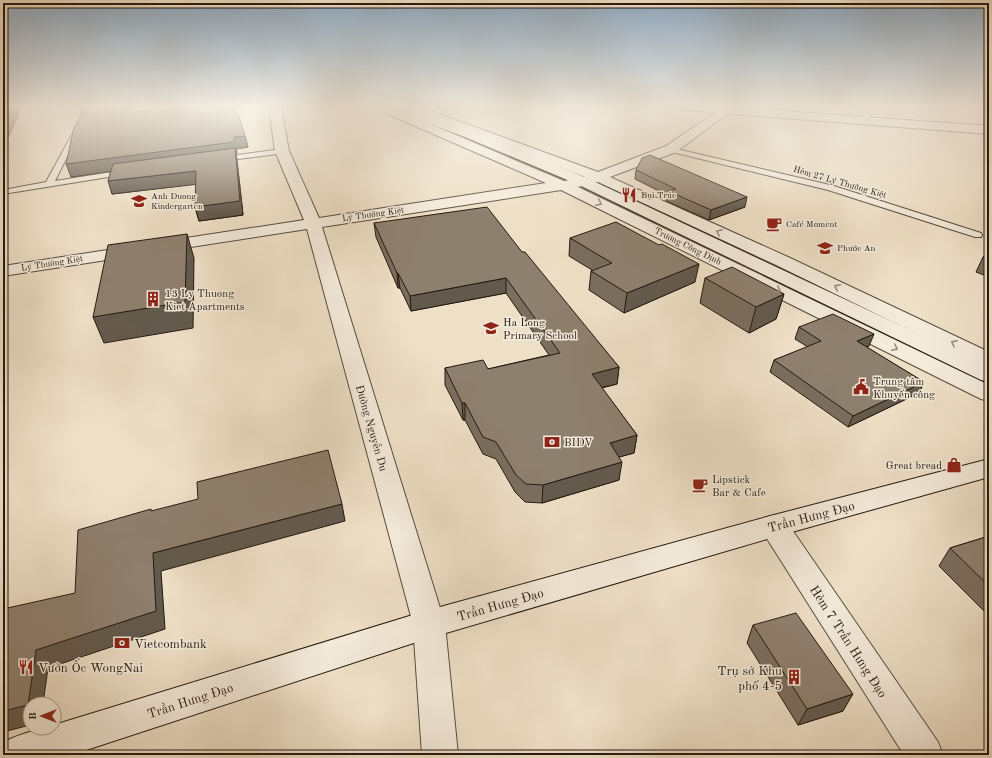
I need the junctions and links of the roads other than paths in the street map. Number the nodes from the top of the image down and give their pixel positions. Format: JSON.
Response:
{"nodes":[{"id":1,"x":72,"y":142,"type":"edge"},
{"id":2,"x":280,"y":142,"type":"edge"},
{"id":3,"x":481,"y":142,"type":"edge"},
{"id":4,"x":488,"y":142,"type":"edge"},
{"id":5,"x":679,"y":142,"type":"edge"},
{"id":6,"x":671,"y":148,"type":"junction"},
{"id":7,"x":282,"y":151,"type":"junction"},
{"id":8,"x":214,"y":160,"type":"edge"},
{"id":9,"x":131,"y":171,"type":"edge"},
{"id":10,"x":592,"y":179,"type":"junction"},
{"id":11,"x":49,"y":185,"type":"junction"},
{"id":12,"x":564,"y":186,"type":"junction"},
{"id":13,"x":3,"y":192,"type":"edge"},
{"id":14,"x":312,"y":223,"type":"junction"},
{"id":15,"x":978,"y":235,"type":"dead end"},
{"id":16,"x":732,"y":252,"type":"junction"},
{"id":17,"x":3,"y":271,"type":"edge"},
{"id":18,"x":989,"y":360,"type":"edge"},
{"id":19,"x":989,"y":375,"type":"edge"},
{"id":20,"x":989,"y":394,"type":"edge"},
{"id":21,"x":989,"y":468,"type":"edge"},
{"id":22,"x":774,"y":526,"type":"junction"},
{"id":23,"x":429,"y":624,"type":"junction"},
{"id":24,"x":15,"y":755,"type":"edge"},
{"id":25,"x":440,"y":755,"type":"edge"},
{"id":26,"x":925,"y":755,"type":"edge"}],
"edges":[{"from":1,"to":11,"type":"lane"},
{"from":2,"to":7,"type":"street","name":"Đường Nguyễn Du"},
{"from":3,"to":12,"type":"street","name":"Trương Công Định"},
{"from":4,"to":10,"type":"street","name":"Trương Công Định"},
{"from":5,"to":6,"type":"street","name":"Lý Thường Kiệt"},
{"from":6,"to":10,"type":"street","name":"Lý Thường Kiệt"},
{"from":6,"to":15,"type":"lane","name":"Hẻm 27 Lý Thường Kiệt"},
{"from":7,"to":8,"type":"lane"},
{"from":7,"to":14,"type":"street","name":"Đường Nguyễn Du"},
{"from":9,"to":11,"type":"lane"},
{"from":10,"to":12,"type":"street","name":"Lý Thường Kiệt"},
{"from":10,"to":16,"type":"street","name":"Trương Công Định"},
{"from":11,"to":13,"type":"lane"},
{"from":12,"to":14,"type":"street","name":"Lý Thường Kiệt"},
{"from":12,"to":16,"type":"street","name":"Trương Công Định","one_way":true},
{"from":14,"to":17,"type":"street","name":"Lý Thường Kiệt"},
{"from":14,"to":23,"type":"street","name":"Đường Nguyễn Du"},
{"from":18,"to":16,"type":"street","name":"Trương Công Định","one_way":true},
{"from":16,"to":19,"type":"street","name":"Trương Công Định"},
{"from":16,"to":20,"type":"street","name":"Trương Công Định","one_way":true},
{"from":21,"to":22,"type":"street","name":"Trần Hưng Đạo"},
{"from":22,"to":23,"type":"street","name":"Trần Hưng Đạo"},
{"from":22,"to":26,"type":"street","name":"Hẻm 7 Trần Hưng Đạo"},
{"from":23,"to":24,"type":"street","name":"Trần Hưng Đạo"},
{"from":23,"to":25,"type":"street","name":"Đường Nguyễn Du"}]}
